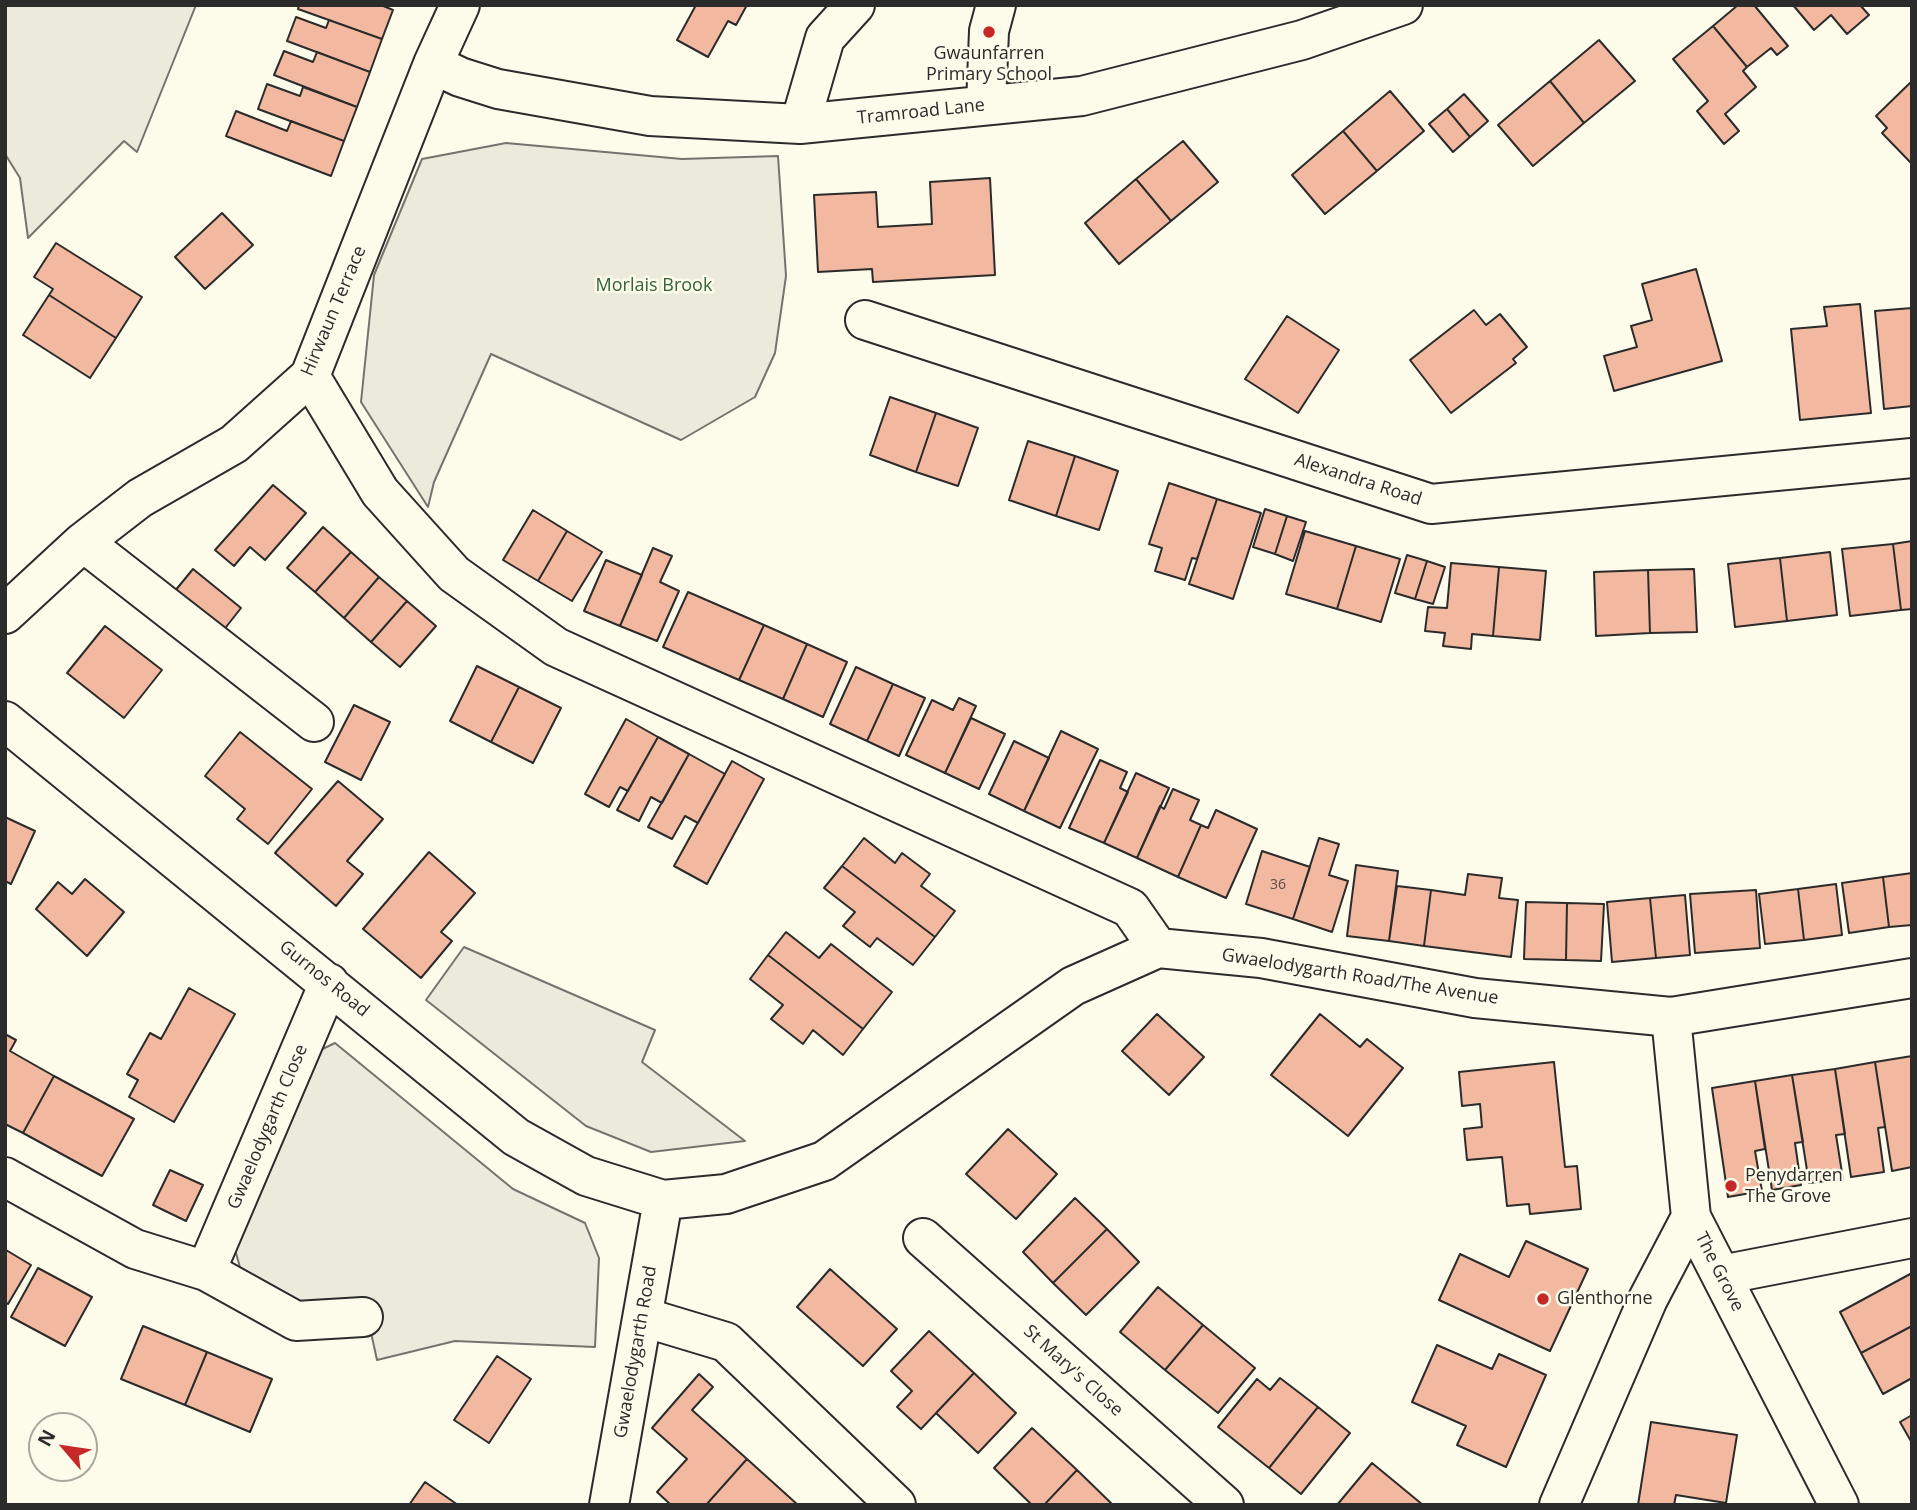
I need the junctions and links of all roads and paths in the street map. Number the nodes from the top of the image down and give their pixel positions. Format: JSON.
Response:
{"nodes":[{"id":1,"x":460,"y":5,"type":"edge"},
{"id":2,"x":855,"y":5,"type":"edge"},
{"id":3,"x":996,"y":5,"type":"edge"},
{"id":4,"x":1403,"y":5,"type":"edge"},
{"id":5,"x":433,"y":64,"type":"junction"},
{"id":6,"x":986,"y":106,"type":"junction"},
{"id":7,"x":800,"y":124,"type":"junction"},
{"id":8,"x":865,"y":320,"type":"dead end"},
{"id":9,"x":310,"y":376,"type":"junction"},
{"id":10,"x":1912,"y":458,"type":"edge"},
{"id":11,"x":83,"y":542,"type":"junction"},
{"id":12,"x":5,"y":614,"type":"edge"},
{"id":13,"x":5,"y":721,"type":"edge"},
{"id":14,"x":314,"y":722,"type":"dead end"},
{"id":15,"x":1158,"y":948,"type":"junction"},
{"id":16,"x":1912,"y":978,"type":"edge"},
{"id":17,"x":329,"y":983,"type":"junction"},
{"id":18,"x":1671,"y":1017,"type":"junction"},
{"id":19,"x":5,"y":1177,"type":"edge"},
{"id":20,"x":663,"y":1200,"type":"junction"},
{"id":21,"x":1691,"y":1217,"type":"junction"},
{"id":22,"x":923,"y":1238,"type":"dead end"},
{"id":23,"x":1912,"y":1238,"type":"edge"},
{"id":24,"x":206,"y":1271,"type":"junction"},
{"id":25,"x":1721,"y":1275,"type":"junction"},
{"id":26,"x":363,"y":1317,"type":"dead end"},
{"id":27,"x":643,"y":1317,"type":"junction"},
{"id":28,"x":609,"y":1505,"type":"edge"},
{"id":29,"x":896,"y":1505,"type":"edge"},
{"id":30,"x":1224,"y":1505,"type":"edge"},
{"id":31,"x":1559,"y":1505,"type":"edge"},
{"id":32,"x":1839,"y":1505,"type":"edge"}],
"edges":[{"from":1,"to":5,"type":"street","name":"Hirwaun Terrace"},
{"from":2,"to":7,"type":"street"},
{"from":3,"to":6,"type":"street"},
{"from":4,"to":6,"type":"street","name":"Tramroad Lane"},
{"from":5,"to":7,"type":"street","name":"Tramroad Lane"},
{"from":5,"to":9,"type":"street","name":"Hirwaun Terrace"},
{"from":6,"to":7,"type":"street","name":"Tramroad Lane"},
{"from":8,"to":10,"type":"street","name":"Alexandra Road"},
{"from":9,"to":11,"type":"street","name":"Hirwaun Terrace"},
{"from":9,"to":15,"type":"street"},
{"from":11,"to":12,"type":"street","name":"Hirwaun Terrace"},
{"from":11,"to":14,"type":"street"},
{"from":13,"to":17,"type":"street","name":"Gurnos Road"},
{"from":15,"to":18,"type":"street","name":"Gwaelodygarth Road/The Avenue"},
{"from":15,"to":20,"type":"street","name":"Gwaelodygarth Road/The Avenue"},
{"from":16,"to":18,"type":"street","name":"Gwaelodygarth Road/The Avenue"},
{"from":17,"to":20,"type":"street","name":"Gurnos Road"},
{"from":17,"to":24,"type":"street","name":"Gwaelodygarth Close"},
{"from":18,"to":21,"type":"street","name":"The Grove"},
{"from":19,"to":24,"type":"street"},
{"from":20,"to":27,"type":"street","name":"Gwaelodygarth Road"},
{"from":21,"to":25,"type":"street","name":"The Grove"},
{"from":21,"to":31,"type":"street"},
{"from":22,"to":30,"type":"street","name":"St Mary's Close"},
{"from":23,"to":25,"type":"street"},
{"from":24,"to":26,"type":"street"},
{"from":25,"to":32,"type":"street","name":"The Grove"},
{"from":27,"to":28,"type":"street","name":"Gwaelodygarth Road"},
{"from":27,"to":29,"type":"street"}]}
